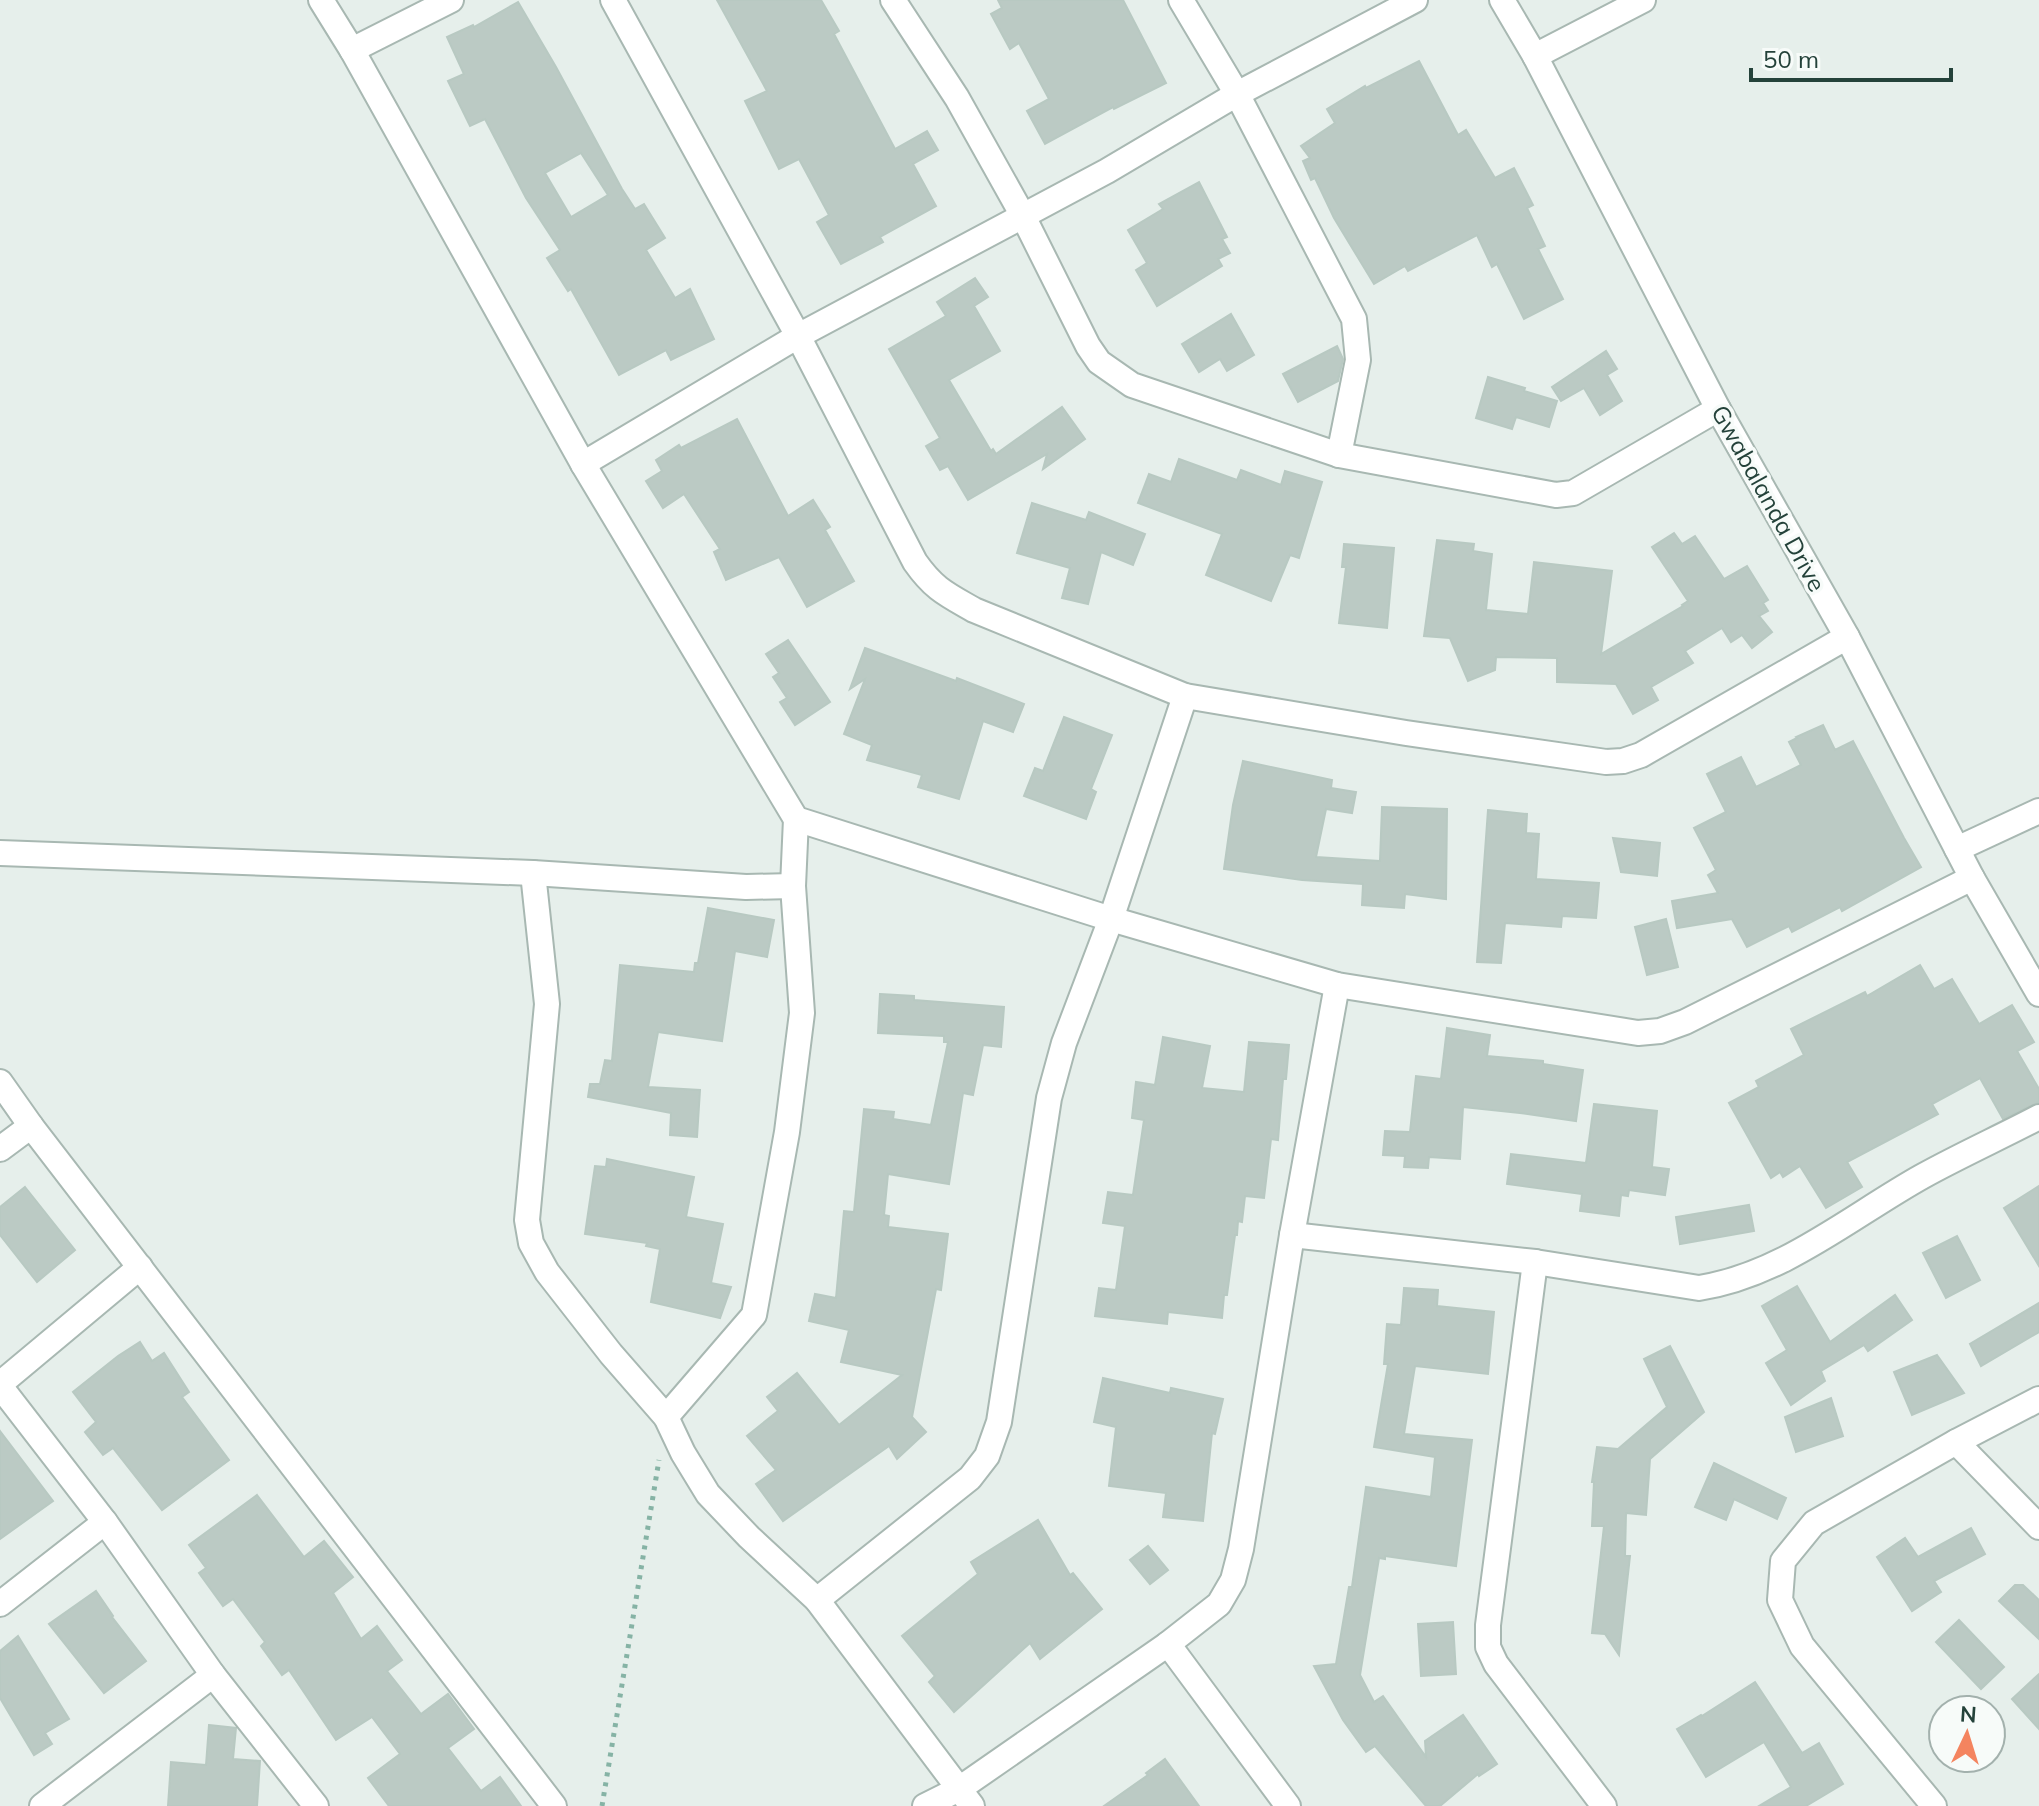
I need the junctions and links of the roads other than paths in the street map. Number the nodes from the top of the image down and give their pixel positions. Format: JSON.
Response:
{"nodes":[{"id":1,"x":321,"y":0,"type":"edge"},
{"id":2,"x":451,"y":0,"type":"edge"},
{"id":3,"x":613,"y":0,"type":"edge"},
{"id":4,"x":893,"y":0,"type":"edge"},
{"id":5,"x":1181,"y":0,"type":"edge"},
{"id":6,"x":1415,"y":0,"type":"edge"},
{"id":7,"x":1502,"y":0,"type":"edge"},
{"id":8,"x":1643,"y":0,"type":"edge"},
{"id":9,"x":352,"y":50,"type":"junction"},
{"id":10,"x":1535,"y":56,"type":"junction"},
{"id":11,"x":1237,"y":94,"type":"junction"},
{"id":12,"x":1023,"y":216,"type":"junction"},
{"id":13,"x":798,"y":336,"type":"junction"},
{"id":14,"x":1718,"y":409,"type":"junction"},
{"id":15,"x":1339,"y":455,"type":"junction"},
{"id":16,"x":583,"y":464,"type":"junction"},
{"id":17,"x":1847,"y":637,"type":"junction"},
{"id":18,"x":1185,"y":696,"type":"junction"},
{"id":19,"x":2039,"y":811,"type":"edge"},
{"id":20,"x":796,"y":819,"type":"junction"},
{"id":21,"x":1957,"y":849,"type":"junction"},
{"id":22,"x":0,"y":853,"type":"edge"},
{"id":23,"x":533,"y":873,"type":"junction"},
{"id":24,"x":1972,"y":878,"type":"junction"},
{"id":25,"x":793,"y":886,"type":"junction"},
{"id":26,"x":1111,"y":919,"type":"junction"},
{"id":27,"x":1337,"y":985,"type":"junction"},
{"id":28,"x":2039,"y":994,"type":"edge"},
{"id":29,"x":0,"y":1082,"type":"edge"},
{"id":30,"x":2039,"y":1117,"type":"edge"},
{"id":31,"x":31,"y":1126,"type":"junction"},
{"id":32,"x":0,"y":1149,"type":"edge"},
{"id":33,"x":1292,"y":1235,"type":"junction"},
{"id":34,"x":1535,"y":1262,"type":"junction"},
{"id":35,"x":140,"y":1267,"type":"junction"},
{"id":36,"x":0,"y":1385,"type":"edge"},
{"id":37,"x":2039,"y":1399,"type":"edge"},
{"id":38,"x":666,"y":1417,"type":"junction"},
{"id":39,"x":1956,"y":1442,"type":"junction"},
{"id":40,"x":105,"y":1522,"type":"junction"},
{"id":41,"x":2039,"y":1527,"type":"edge"},
{"id":42,"x":817,"y":1600,"type":"junction"},
{"id":43,"x":0,"y":1604,"type":"edge"},
{"id":44,"x":1168,"y":1644,"type":"junction"},
{"id":45,"x":213,"y":1675,"type":"junction"},
{"id":46,"x":966,"y":1797,"type":"edge"},
{"id":47,"x":42,"y":1806,"type":"edge"},
{"id":48,"x":316,"y":1806,"type":"edge"},
{"id":49,"x":554,"y":1806,"type":"edge"},
{"id":50,"x":925,"y":1806,"type":"edge"},
{"id":51,"x":1288,"y":1806,"type":"edge"},
{"id":52,"x":1604,"y":1806,"type":"edge"},
{"id":53,"x":1934,"y":1806,"type":"edge"}],
"edges":[{"from":1,"to":9,"type":"street"},
{"from":2,"to":9,"type":"street"},
{"from":3,"to":13,"type":"street"},
{"from":4,"to":12,"type":"street"},
{"from":5,"to":11,"type":"street"},
{"from":6,"to":11,"type":"street"},
{"from":7,"to":10,"type":"street","name":"Gwabalanda Drive"},
{"from":8,"to":10,"type":"street"},
{"from":9,"to":16,"type":"street"},
{"from":10,"to":14,"type":"street","name":"Gwabalanda Drive"},
{"from":11,"to":12,"type":"street"},
{"from":11,"to":15,"type":"street"},
{"from":12,"to":13,"type":"street"},
{"from":12,"to":15,"type":"street"},
{"from":13,"to":16,"type":"street"},
{"from":13,"to":18,"type":"street"},
{"from":14,"to":15,"type":"street"},
{"from":14,"to":17,"type":"street","name":"Gwabalanda Drive"},
{"from":16,"to":20,"type":"street"},
{"from":17,"to":18,"type":"street"},
{"from":17,"to":21,"type":"street","name":"Gwabalanda Drive"},
{"from":18,"to":26,"type":"street"},
{"from":19,"to":21,"type":"street"},
{"from":20,"to":25,"type":"street"},
{"from":20,"to":26,"type":"street"},
{"from":21,"to":24,"type":"street","name":"Gwabalanda Drive"},
{"from":22,"to":23,"type":"street"},
{"from":23,"to":25,"type":"street"},
{"from":23,"to":38,"type":"street"},
{"from":24,"to":27,"type":"street"},
{"from":24,"to":28,"type":"street","name":"Gwabalanda Drive"},
{"from":25,"to":38,"type":"street"},
{"from":26,"to":27,"type":"street"},
{"from":26,"to":42,"type":"street"},
{"from":27,"to":33,"type":"street"},
{"from":29,"to":31,"type":"street"},
{"from":30,"to":34,"type":"street"},
{"from":31,"to":32,"type":"street"},
{"from":31,"to":35,"type":"street"},
{"from":33,"to":34,"type":"street"},
{"from":33,"to":44,"type":"street"},
{"from":34,"to":52,"type":"street"},
{"from":35,"to":36,"type":"street"},
{"from":35,"to":49,"type":"street"},
{"from":36,"to":40,"type":"street"},
{"from":37,"to":39,"type":"street"},
{"from":38,"to":42,"type":"street"},
{"from":39,"to":41,"type":"street"},
{"from":39,"to":53,"type":"street"},
{"from":40,"to":43,"type":"street"},
{"from":40,"to":45,"type":"street"},
{"from":42,"to":46,"type":"street"},
{"from":44,"to":46,"type":"street"},
{"from":44,"to":51,"type":"street"},
{"from":45,"to":47,"type":"street"},
{"from":45,"to":48,"type":"street"},
{"from":46,"to":50,"type":"street"}]}
